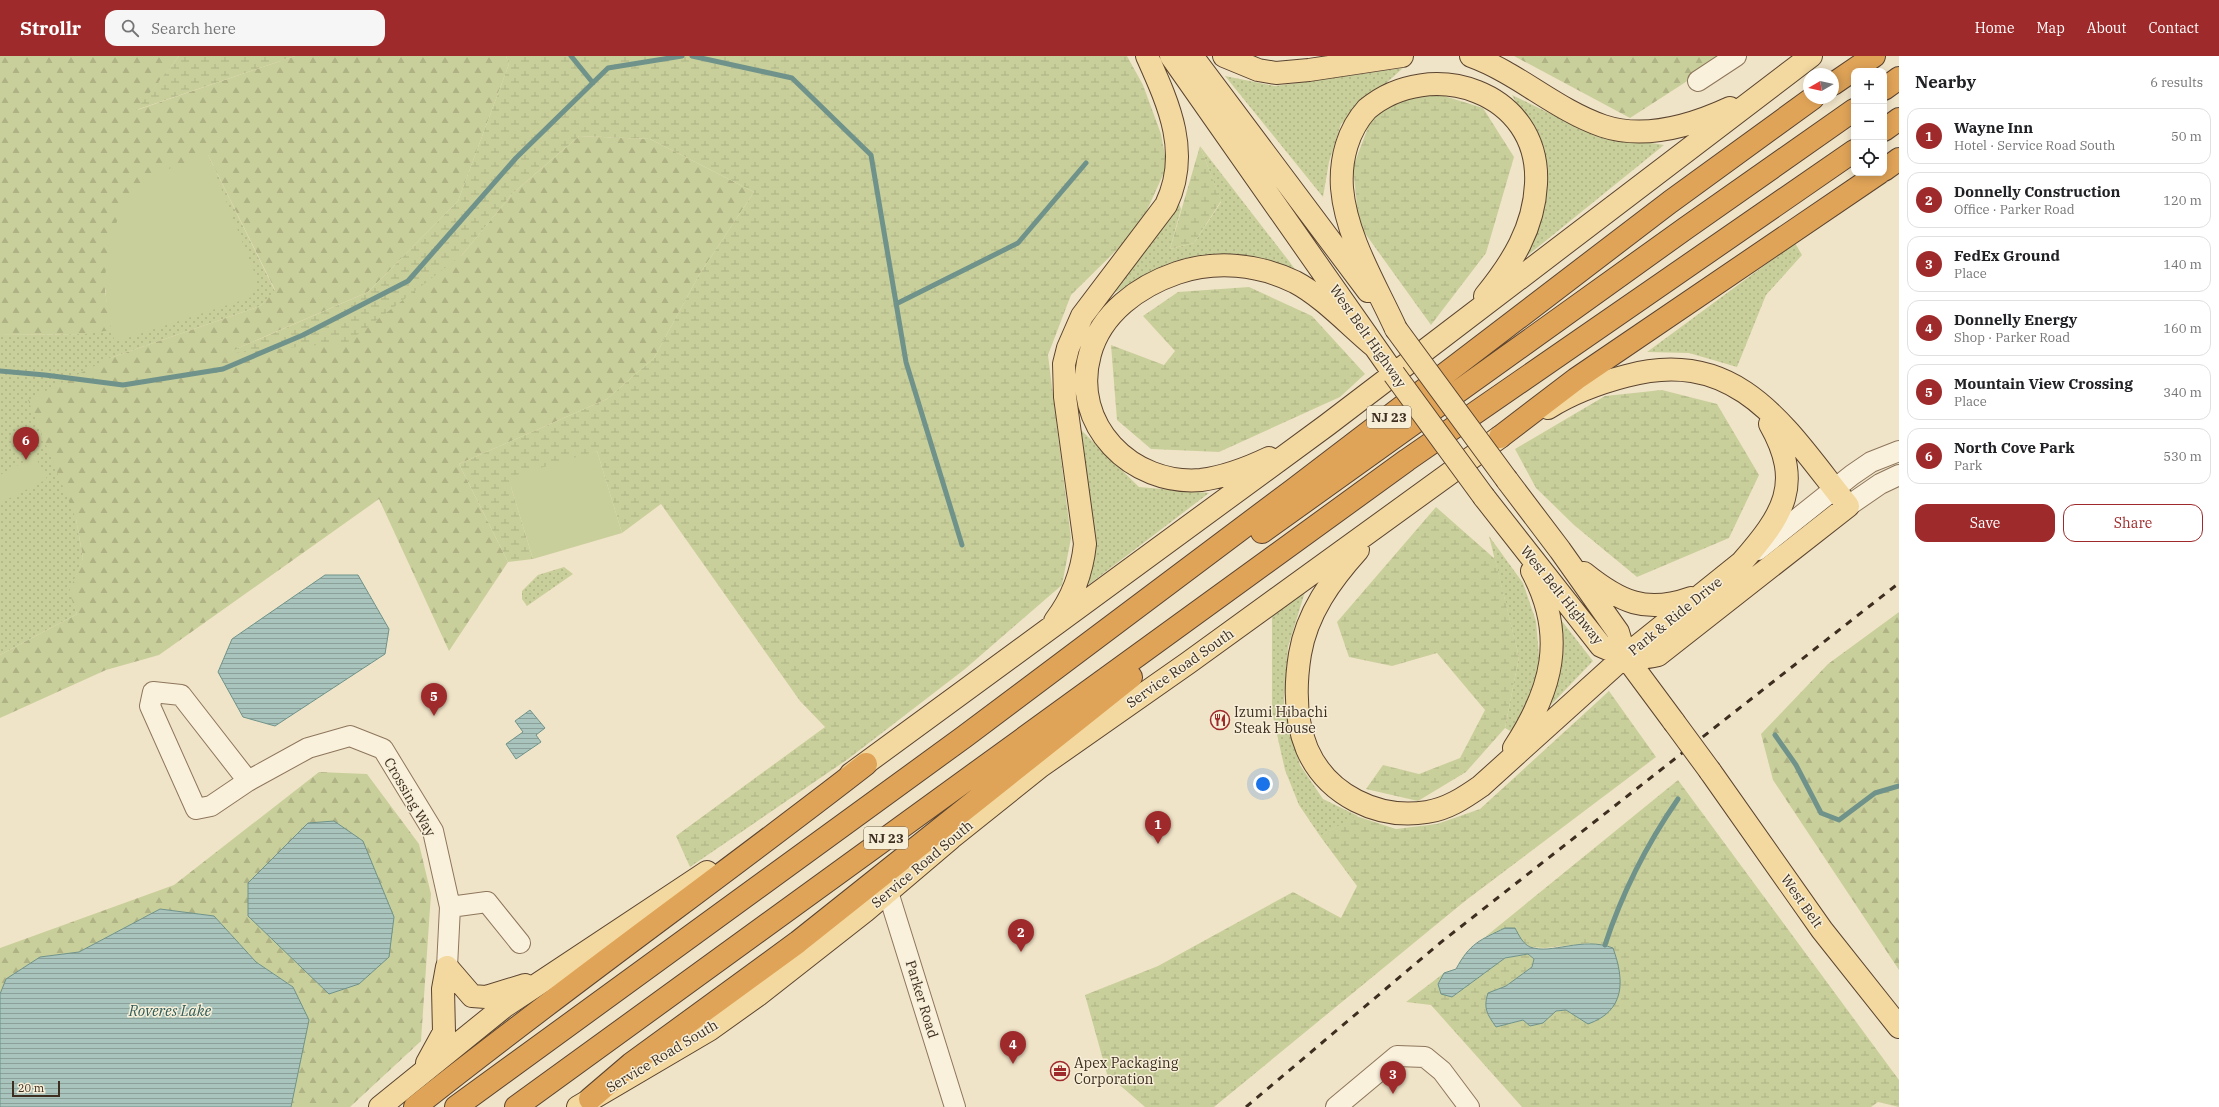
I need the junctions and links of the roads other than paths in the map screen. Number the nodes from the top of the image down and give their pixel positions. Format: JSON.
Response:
{"nodes":[{"id":1,"x":1147,"y":56,"type":"edge"},
{"id":2,"x":1171,"y":56,"type":"edge"},
{"id":3,"x":1192,"y":56,"type":"edge"},
{"id":4,"x":1224,"y":56,"type":"edge"},
{"id":5,"x":1402,"y":56,"type":"edge"},
{"id":6,"x":1471,"y":56,"type":"edge"},
{"id":7,"x":1736,"y":56,"type":"edge"},
{"id":8,"x":1874,"y":56,"type":"edge"},
{"id":9,"x":1806,"y":59,"type":"edge"},
{"id":10,"x":1899,"y":78,"type":"edge"},
{"id":11,"x":1839,"y":80,"type":"edge"},
{"id":12,"x":1698,"y":82,"type":"dead end"},
{"id":13,"x":1887,"y":87,"type":"edge"},
{"id":14,"x":1805,"y":104,"type":"edge"},
{"id":15,"x":1851,"y":112,"type":"edge"},
{"id":16,"x":1899,"y":119,"type":"edge"},
{"id":17,"x":1887,"y":128,"type":"edge"},
{"id":18,"x":1851,"y":153,"type":"edge"},
{"id":19,"x":1899,"y":159,"type":"edge"},
{"id":20,"x":1887,"y":168,"type":"edge"},
{"id":21,"x":1875,"y":176,"type":"edge"},
{"id":22,"x":1396,"y":329,"type":"junction"},
{"id":23,"x":1442,"y":339,"type":"junction"},
{"id":24,"x":1374,"y":346,"type":"junction"},
{"id":25,"x":1737,"y":387,"type":"junction"},
{"id":26,"x":1327,"y":425,"type":"junction"},
{"id":27,"x":1500,"y":437,"type":"junction"},
{"id":28,"x":1899,"y":451,"type":"edge"},
{"id":29,"x":1899,"y":475,"type":"edge"},
{"id":30,"x":1834,"y":489,"type":"junction"},
{"id":31,"x":1407,"y":504,"type":"junction"},
{"id":32,"x":1848,"y":506,"type":"junction"},
{"id":33,"x":1510,"y":530,"type":"junction"},
{"id":34,"x":1560,"y":550,"type":"junction"},
{"id":35,"x":1742,"y":562,"type":"junction"},
{"id":36,"x":1255,"y":569,"type":"junction"},
{"id":37,"x":1705,"y":592,"type":"junction"},
{"id":38,"x":1046,"y":633,"type":"junction"},
{"id":39,"x":1625,"y":656,"type":"junction"},
{"id":40,"x":964,"y":737,"type":"junction"},
{"id":41,"x":866,"y":764,"type":"junction"},
{"id":42,"x":1710,"y":771,"type":"joint"},
{"id":43,"x":248,"y":782,"type":"junction"},
{"id":44,"x":1481,"y":786,"type":"junction"},
{"id":45,"x":888,"y":892,"type":"junction"},
{"id":46,"x":450,"y":907,"type":"junction"},
{"id":47,"x":520,"y":943,"type":"dead end"},
{"id":48,"x":564,"y":966,"type":"junction"},
{"id":49,"x":447,"y":967,"type":"junction"},
{"id":50,"x":1899,"y":1027,"type":"edge"},
{"id":51,"x":423,"y":1072,"type":"junction"},
{"id":52,"x":584,"y":1103,"type":"edge"},
{"id":53,"x":380,"y":1107,"type":"edge"},
{"id":54,"x":415,"y":1107,"type":"edge"},
{"id":55,"x":456,"y":1107,"type":"edge"},
{"id":56,"x":516,"y":1107,"type":"edge"},
{"id":57,"x":955,"y":1107,"type":"edge"},
{"id":58,"x":1336,"y":1107,"type":"edge"},
{"id":59,"x":1469,"y":1107,"type":"edge"}],
"edges":[{"from":1,"to":38,"type":"main road"},
{"from":2,"to":24,"type":"main road","name":"West Belt Highway"},
{"from":3,"to":22,"type":"main road","name":"West Belt Highway"},
{"from":4,"to":5,"type":"main road"},
{"from":6,"to":9,"type":"main road"},
{"from":7,"to":12,"type":"street"},
{"from":8,"to":11,"type":"highway"},
{"from":9,"to":23,"type":"main road"},
{"from":10,"to":13,"type":"highway"},
{"from":14,"to":40,"type":"highway","number":"NJ 23"},
{"from":15,"to":40,"type":"highway"},
{"from":16,"to":17,"type":"highway"},
{"from":18,"to":36,"type":"highway","number":"NJ 23"},
{"from":19,"to":20,"type":"highway"},
{"from":21,"to":27,"type":"highway"},
{"from":22,"to":23,"type":"main road"},
{"from":22,"to":34,"type":"main road","name":"West Belt Highway","bridge":true},
{"from":23,"to":26,"type":"main road"},
{"from":24,"to":26,"type":"main road"},
{"from":24,"to":33,"type":"main road","name":"West Belt Highway","bridge":true},
{"from":25,"to":27,"type":"main road"},
{"from":25,"to":30,"type":"main road"},
{"from":25,"to":35,"type":"main road"},
{"from":26,"to":38,"type":"main road"},
{"from":27,"to":31,"type":"main road"},
{"from":28,"to":30,"type":"street","name":"Park & Ride Drive"},
{"from":29,"to":32,"type":"street","name":"Park & Ride Drive"},
{"from":30,"to":32,"type":"main road"},
{"from":30,"to":35,"type":"street","name":"Park & Ride Drive"},
{"from":31,"to":44,"type":"main road"},
{"from":31,"to":45,"type":"main road","name":"Service Road South"},
{"from":32,"to":39,"type":"main road","name":"Park & Ride Drive"},
{"from":33,"to":39,"type":"main road","name":"West Belt Highway"},
{"from":33,"to":44,"type":"main road"},
{"from":34,"to":37,"type":"main road"},
{"from":34,"to":39,"type":"main road","name":"West Belt Highway"},
{"from":35,"to":37,"type":"main road","name":"Park & Ride Drive"},
{"from":36,"to":52,"type":"highway"},
{"from":36,"to":56,"type":"highway","number":"NJ 23"},
{"from":37,"to":39,"type":"main road","name":"Park & Ride Drive"},
{"from":38,"to":41,"type":"main road"},
{"from":39,"to":42,"type":"main road","name":"West Belt Highway","bridge":true},
{"from":39,"to":44,"type":"main road"},
{"from":40,"to":55,"type":"highway","number":"NJ 23"},
{"from":41,"to":48,"type":"main road"},
{"from":41,"to":54,"type":"highway"},
{"from":42,"to":50,"type":"main road","name":"West Belt"},
{"from":43,"to":43,"type":"street","name":"Crossing Way"},
{"from":43,"to":46,"type":"street","name":"Crossing Way"},
{"from":45,"to":52,"type":"main road","name":"Service Road South"},
{"from":45,"to":57,"type":"street","name":"Parker Road"},
{"from":46,"to":47,"type":"street"},
{"from":46,"to":49,"type":"street","name":"Crossing Way"},
{"from":48,"to":49,"type":"main road"},
{"from":48,"to":51,"type":"main road"},
{"from":49,"to":51,"type":"main road"},
{"from":51,"to":53,"type":"main road"},
{"from":58,"to":59,"type":"street"}]}
